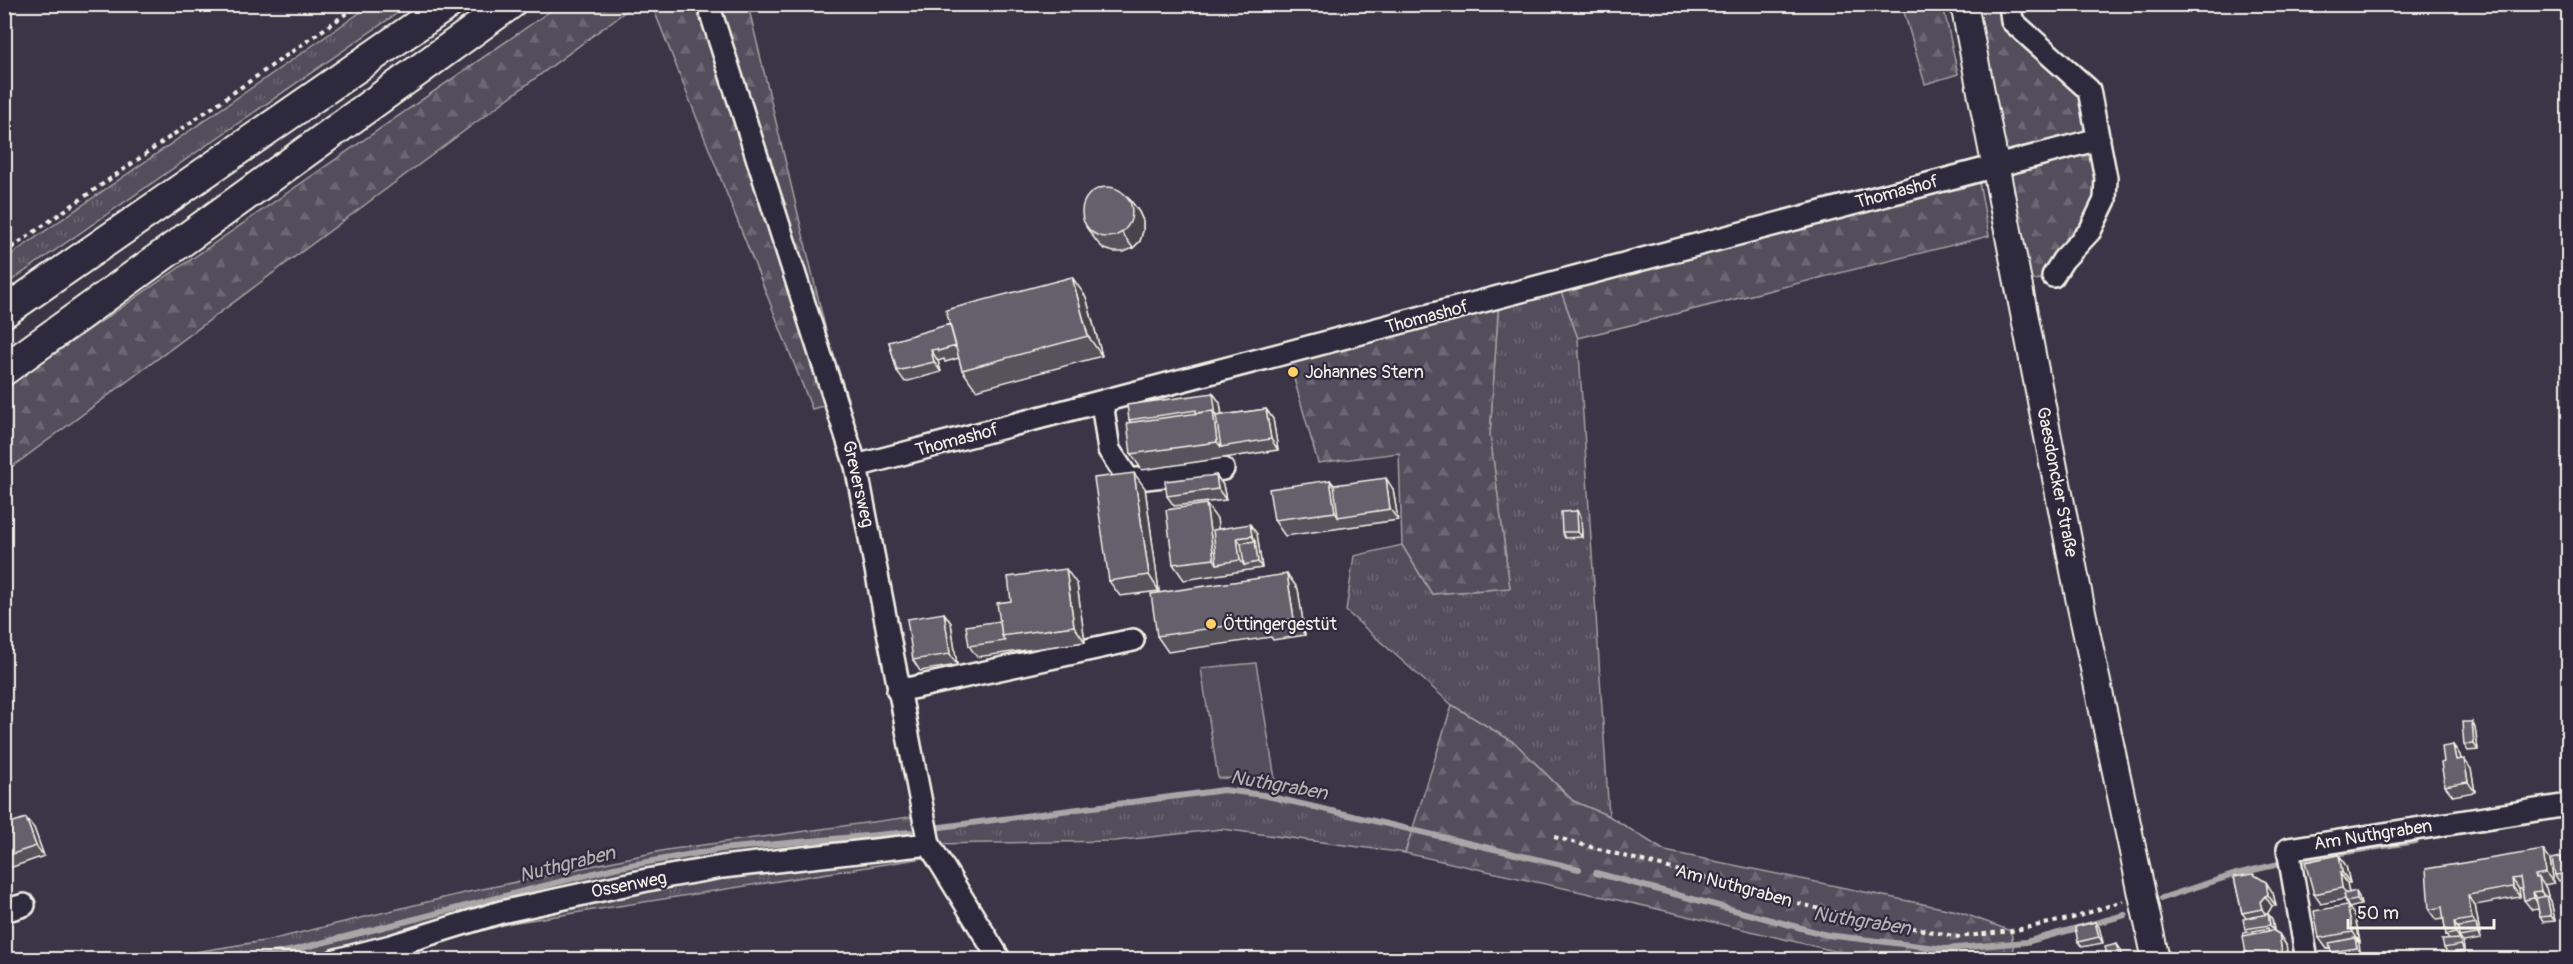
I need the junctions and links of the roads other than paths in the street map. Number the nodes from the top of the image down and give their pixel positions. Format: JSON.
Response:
{"nodes":[{"id":1,"x":448,"y":4,"type":"edge"},
{"id":2,"x":510,"y":4,"type":"edge"},
{"id":3,"x":708,"y":4,"type":"edge"},
{"id":4,"x":1964,"y":4,"type":"edge"},
{"id":5,"x":2010,"y":4,"type":"edge"},
{"id":6,"x":2099,"y":139,"type":"junction"},
{"id":7,"x":1996,"y":165,"type":"junction"},
{"id":8,"x":2054,"y":276,"type":"dead end"},
{"id":9,"x":4,"y":312,"type":"edge"},
{"id":10,"x":4,"y":370,"type":"edge"},
{"id":11,"x":1102,"y":402,"type":"junction"},
{"id":12,"x":856,"y":466,"type":"junction"},
{"id":13,"x":1223,"y":470,"type":"dead end"},
{"id":14,"x":1133,"y":640,"type":"dead end"},
{"id":15,"x":898,"y":691,"type":"junction"},
{"id":16,"x":2568,"y":805,"type":"edge"},
{"id":17,"x":929,"y":844,"type":"junction"},
{"id":18,"x":336,"y":960,"type":"edge"},
{"id":19,"x":1000,"y":960,"type":"edge"},
{"id":20,"x":2156,"y":960,"type":"edge"},
{"id":21,"x":2307,"y":960,"type":"edge"}],
"edges":[{"from":1,"to":9,"type":"highway"},
{"from":2,"to":10,"type":"highway"},
{"from":3,"to":12,"type":"street","name":"Greversweg"},
{"from":4,"to":7,"type":"main road","name":"Gaesdoncker Straße"},
{"from":5,"to":6,"type":"street"},
{"from":6,"to":7,"type":"street","name":"Thomashof"},
{"from":6,"to":8,"type":"street"},
{"from":7,"to":11,"type":"street","name":"Thomashof"},
{"from":7,"to":20,"type":"main road","name":"Gaesdoncker Straße"},
{"from":11,"to":12,"type":"street","name":"Thomashof"},
{"from":11,"to":13,"type":"street"},
{"from":12,"to":15,"type":"street","name":"Greversweg"},
{"from":14,"to":15,"type":"street"},
{"from":15,"to":17,"type":"street","name":"Greversweg"},
{"from":16,"to":21,"type":"street","name":"Am Nuthgraben"},
{"from":17,"to":18,"type":"street","name":"Ossenweg"},
{"from":17,"to":19,"type":"street","name":"Greversweg"}]}
